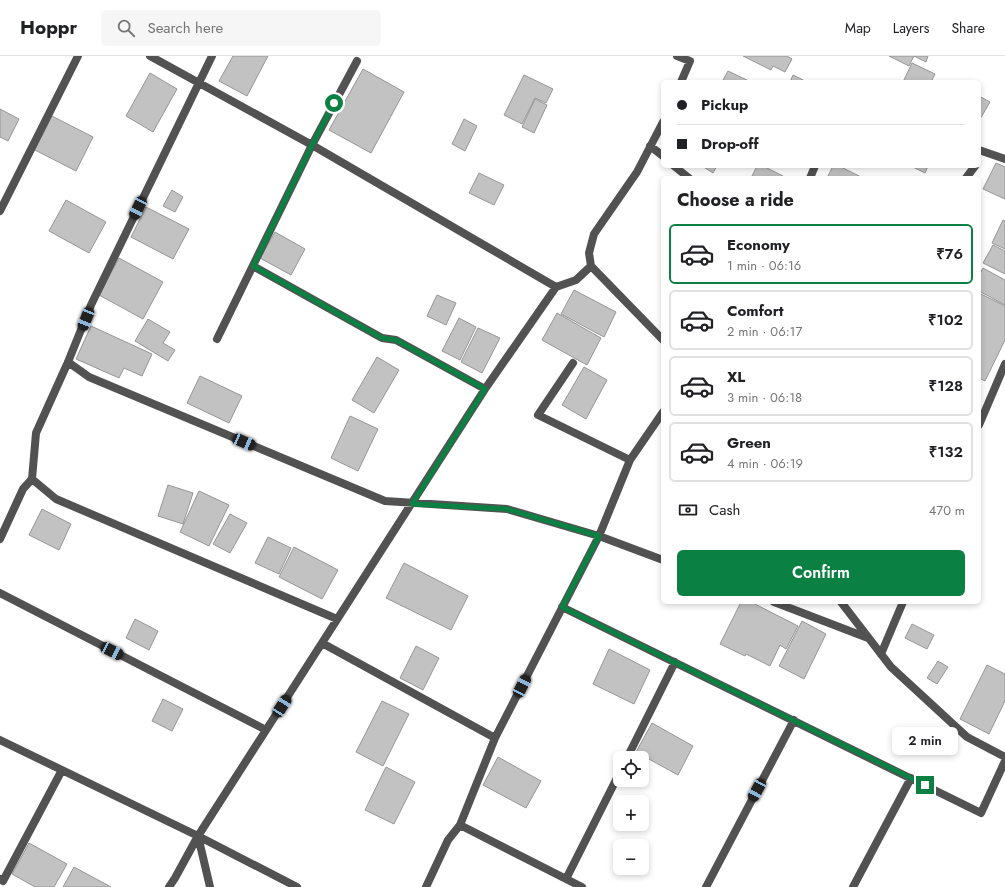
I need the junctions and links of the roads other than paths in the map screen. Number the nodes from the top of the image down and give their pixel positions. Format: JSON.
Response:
{"nodes":[{"id":1,"x":78,"y":56,"type":"edge"},
{"id":2,"x":150,"y":56,"type":"edge"},
{"id":3,"x":212,"y":56,"type":"edge"},
{"id":4,"x":677,"y":56,"type":"edge"},
{"id":5,"x":357,"y":61,"type":"dead end"},
{"id":6,"x":682,"y":80,"type":"edge"},
{"id":7,"x":198,"y":83,"type":"junction"},
{"id":8,"x":661,"y":126,"type":"edge"},
{"id":9,"x":312,"y":145,"type":"junction"},
{"id":10,"x":650,"y":146,"type":"junction"},
{"id":11,"x":982,"y":152,"type":"edge"},
{"id":12,"x":661,"y":154,"type":"edge"},
{"id":13,"x":1005,"y":159,"type":"edge"},
{"id":14,"x":676,"y":168,"type":"edge"},
{"id":15,"x":686,"y":176,"type":"edge"},
{"id":16,"x":0,"y":211,"type":"edge"},
{"id":17,"x":253,"y":266,"type":"junction"},
{"id":18,"x":591,"y":266,"type":"junction"},
{"id":19,"x":556,"y":287,"type":"junction"},
{"id":20,"x":217,"y":338,"type":"dead end"},
{"id":21,"x":661,"y":338,"type":"edge"},
{"id":22,"x":68,"y":362,"type":"junction"},
{"id":23,"x":573,"y":363,"type":"dead end"},
{"id":24,"x":1005,"y":364,"type":"edge"},
{"id":25,"x":485,"y":389,"type":"junction"},
{"id":26,"x":661,"y":415,"type":"edge"},
{"id":27,"x":981,"y":420,"type":"edge"},
{"id":28,"x":630,"y":460,"type":"junction"},
{"id":29,"x":32,"y":479,"type":"junction"},
{"id":30,"x":412,"y":504,"type":"junction"},
{"id":31,"x":599,"y":536,"type":"junction"},
{"id":32,"x":0,"y":539,"type":"edge"},
{"id":33,"x":661,"y":559,"type":"edge"},
{"id":34,"x":0,"y":593,"type":"edge"},
{"id":35,"x":779,"y":604,"type":"edge"},
{"id":36,"x":842,"y":604,"type":"edge"},
{"id":37,"x":902,"y":604,"type":"edge"},
{"id":38,"x":562,"y":607,"type":"junction"},
{"id":39,"x":337,"y":619,"type":"junction"},
{"id":40,"x":868,"y":638,"type":"junction"},
{"id":41,"x":322,"y":643,"type":"junction"},
{"id":42,"x":881,"y":654,"type":"junction"},
{"id":43,"x":676,"y":662,"type":"junction"},
{"id":44,"x":794,"y":720,"type":"junction"},
{"id":45,"x":266,"y":730,"type":"junction"},
{"id":46,"x":495,"y":738,"type":"junction"},
{"id":47,"x":0,"y":740,"type":"edge"},
{"id":48,"x":631,"y":751,"type":"edge"},
{"id":49,"x":1005,"y":757,"type":"edge"},
{"id":50,"x":1005,"y":761,"type":"edge"},
{"id":51,"x":62,"y":770,"type":"junction"},
{"id":52,"x":911,"y":778,"type":"junction"},
{"id":53,"x":613,"y":786,"type":"edge"},
{"id":54,"x":460,"y":825,"type":"junction"},
{"id":55,"x":198,"y":836,"type":"junction"},
{"id":56,"x":566,"y":879,"type":"junction"},
{"id":57,"x":1,"y":882,"type":"edge"},
{"id":58,"x":169,"y":887,"type":"edge"},
{"id":59,"x":210,"y":887,"type":"edge"},
{"id":60,"x":297,"y":887,"type":"edge"},
{"id":61,"x":426,"y":887,"type":"edge"},
{"id":62,"x":582,"y":887,"type":"edge"},
{"id":63,"x":706,"y":887,"type":"edge"},
{"id":64,"x":853,"y":887,"type":"edge"}],
"edges":[{"from":1,"to":16,"type":"street"},
{"from":2,"to":7,"type":"street"},
{"from":3,"to":7,"type":"street"},
{"from":4,"to":6,"type":"street"},
{"from":5,"to":9,"type":"street"},
{"from":7,"to":9,"type":"street"},
{"from":7,"to":22,"type":"street"},
{"from":8,"to":10,"type":"street"},
{"from":9,"to":17,"type":"street"},
{"from":9,"to":19,"type":"street"},
{"from":10,"to":12,"type":"street"},
{"from":10,"to":18,"type":"street"},
{"from":11,"to":13,"type":"street"},
{"from":14,"to":15,"type":"street"},
{"from":17,"to":20,"type":"street"},
{"from":17,"to":25,"type":"street"},
{"from":18,"to":19,"type":"street"},
{"from":18,"to":21,"type":"street"},
{"from":19,"to":25,"type":"street"},
{"from":22,"to":29,"type":"street"},
{"from":22,"to":30,"type":"street"},
{"from":23,"to":28,"type":"street"},
{"from":24,"to":27,"type":"street"},
{"from":25,"to":30,"type":"street"},
{"from":26,"to":28,"type":"street"},
{"from":28,"to":31,"type":"street"},
{"from":29,"to":32,"type":"street"},
{"from":29,"to":39,"type":"street"},
{"from":30,"to":31,"type":"street"},
{"from":30,"to":39,"type":"street"},
{"from":31,"to":33,"type":"street"},
{"from":31,"to":38,"type":"street"},
{"from":34,"to":45,"type":"street"},
{"from":35,"to":40,"type":"street"},
{"from":36,"to":40,"type":"street"},
{"from":37,"to":42,"type":"street"},
{"from":38,"to":43,"type":"street"},
{"from":38,"to":46,"type":"street"},
{"from":39,"to":41,"type":"street"},
{"from":40,"to":42,"type":"street"},
{"from":41,"to":45,"type":"street"},
{"from":41,"to":46,"type":"street"},
{"from":42,"to":49,"type":"street"},
{"from":43,"to":44,"type":"street"},
{"from":43,"to":48,"type":"street"},
{"from":44,"to":52,"type":"street"},
{"from":44,"to":63,"type":"street"},
{"from":45,"to":55,"type":"street"},
{"from":46,"to":54,"type":"street"},
{"from":47,"to":51,"type":"street"},
{"from":50,"to":52,"type":"street"},
{"from":51,"to":55,"type":"street"},
{"from":51,"to":57,"type":"street"},
{"from":52,"to":64,"type":"street"},
{"from":53,"to":56,"type":"street"},
{"from":54,"to":56,"type":"street"},
{"from":54,"to":61,"type":"street"},
{"from":55,"to":58,"type":"street"},
{"from":55,"to":59,"type":"street"},
{"from":55,"to":60,"type":"street"},
{"from":56,"to":62,"type":"street"}]}
